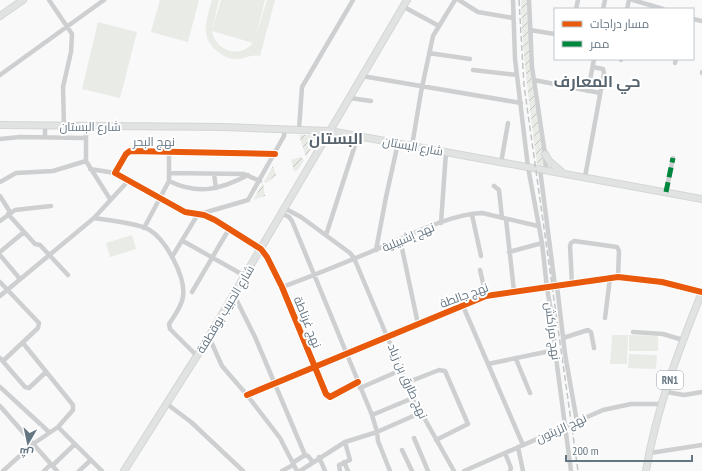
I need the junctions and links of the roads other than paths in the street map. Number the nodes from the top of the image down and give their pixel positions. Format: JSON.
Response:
{"nodes":[{"id":1,"x":23,"y":0,"type":"edge"},
{"id":2,"x":49,"y":0,"type":"edge"},
{"id":3,"x":104,"y":0,"type":"edge"},
{"id":4,"x":354,"y":0,"type":"edge"},
{"id":5,"x":408,"y":0,"type":"edge"},
{"id":6,"x":455,"y":0,"type":"edge"},
{"id":7,"x":459,"y":0,"type":"edge"},
{"id":8,"x":513,"y":0,"type":"edge"},
{"id":9,"x":529,"y":0,"type":"edge"},
{"id":10,"x":633,"y":0,"type":"edge"},
{"id":11,"x":404,"y":7,"type":"junction"},
{"id":12,"x":648,"y":7,"type":"edge"},
{"id":13,"x":0,"y":16,"type":"edge"},
{"id":14,"x":513,"y":18,"type":"junction"},
{"id":15,"x":68,"y":26,"type":"junction"},
{"id":16,"x":439,"y":26,"type":"junction"},
{"id":17,"x":530,"y":30,"type":"junction"},
{"id":18,"x":554,"y":34,"type":"edge"},
{"id":19,"x":429,"y":54,"type":"junction"},
{"id":20,"x":470,"y":59,"type":"dead end"},
{"id":21,"x":594,"y":60,"type":"edge"},
{"id":22,"x":593,"y":67,"type":"junction"},
{"id":23,"x":472,"y":70,"type":"dead end"},
{"id":24,"x":0,"y":75,"type":"edge"},
{"id":25,"x":517,"y":75,"type":"junction"},
{"id":26,"x":362,"y":76,"type":"junction"},
{"id":27,"x":534,"y":80,"type":"junction"},
{"id":28,"x":423,"y":86,"type":"junction"},
{"id":29,"x":588,"y":90,"type":"junction"},
{"id":30,"x":600,"y":93,"type":"junction"},
{"id":31,"x":350,"y":98,"type":"junction"},
{"id":32,"x":371,"y":101,"type":"dead end"},
{"id":33,"x":521,"y":103,"type":"junction"},
{"id":34,"x":508,"y":123,"type":"dead end"},
{"id":35,"x":0,"y":125,"type":"edge"},
{"id":36,"x":45,"y":126,"type":"junction"},
{"id":37,"x":64,"y":126,"type":"junction"},
{"id":38,"x":86,"y":126,"type":"junction"},
{"id":39,"x":285,"y":128,"type":"junction"},
{"id":40,"x":300,"y":129,"type":"junction"},
{"id":41,"x":330,"y":132,"type":"junction"},
{"id":42,"x":358,"y":136,"type":"junction"},
{"id":43,"x":45,"y":137,"type":"junction"},
{"id":44,"x":86,"y":138,"type":"junction"},
{"id":45,"x":0,"y":139,"type":"edge"},
{"id":46,"x":398,"y":143,"type":"junction"},
{"id":47,"x":412,"y":146,"type":"junction"},
{"id":48,"x":169,"y":152,"type":"junction"},
{"id":49,"x":446,"y":152,"type":"junction"},
{"id":50,"x":275,"y":154,"type":"junction"},
{"id":51,"x":546,"y":154,"type":"junction"},
{"id":52,"x":673,"y":158,"type":"dead end"},
{"id":53,"x":86,"y":161,"type":"junction"},
{"id":54,"x":501,"y":162,"type":"junction"},
{"id":55,"x":528,"y":167,"type":"junction"},
{"id":56,"x":90,"y":169,"type":"junction"},
{"id":57,"x":543,"y":170,"type":"junction"},
{"id":58,"x":115,"y":173,"type":"junction"},
{"id":59,"x":169,"y":173,"type":"junction"},
{"id":60,"x":214,"y":174,"type":"junction"},
{"id":61,"x":564,"y":174,"type":"junction"},
{"id":62,"x":0,"y":175,"type":"edge"},
{"id":63,"x":248,"y":175,"type":"junction"},
{"id":64,"x":585,"y":177,"type":"junction"},
{"id":65,"x":128,"y":180,"type":"junction"},
{"id":66,"x":2,"y":181,"type":"edge"},
{"id":67,"x":169,"y":181,"type":"junction"},
{"id":68,"x":260,"y":181,"type":"junction"},
{"id":69,"x":494,"y":186,"type":"dead end"},
{"id":70,"x":216,"y":188,"type":"junction"},
{"id":71,"x":666,"y":192,"type":"junction"},
{"id":72,"x":0,"y":196,"type":"edge"},
{"id":73,"x":160,"y":198,"type":"junction"},
{"id":74,"x":110,"y":199,"type":"junction"},
{"id":75,"x":702,"y":199,"type":"edge"},
{"id":76,"x":51,"y":206,"type":"dead end"},
{"id":77,"x":217,"y":210,"type":"junction"},
{"id":78,"x":283,"y":210,"type":"junction"},
{"id":79,"x":9,"y":213,"type":"junction"},
{"id":80,"x":198,"y":214,"type":"junction"},
{"id":81,"x":472,"y":215,"type":"junction"},
{"id":82,"x":94,"y":218,"type":"junction"},
{"id":83,"x":504,"y":219,"type":"junction"},
{"id":84,"x":215,"y":220,"type":"junction"},
{"id":85,"x":0,"y":221,"type":"edge"},
{"id":86,"x":441,"y":223,"type":"junction"},
{"id":87,"x":538,"y":226,"type":"junction"},
{"id":88,"x":144,"y":228,"type":"junction"},
{"id":89,"x":229,"y":229,"type":"junction"},
{"id":90,"x":24,"y":232,"type":"junction"},
{"id":91,"x":326,"y":235,"type":"junction"},
{"id":92,"x":400,"y":239,"type":"junction"},
{"id":93,"x":184,"y":241,"type":"junction"},
{"id":94,"x":542,"y":244,"type":"junction"},
{"id":95,"x":260,"y":249,"type":"junction"},
{"id":96,"x":376,"y":250,"type":"junction"},
{"id":97,"x":509,"y":252,"type":"junction"},
{"id":98,"x":0,"y":254,"type":"edge"},
{"id":99,"x":51,"y":255,"type":"junction"},
{"id":100,"x":481,"y":256,"type":"dead end"},
{"id":101,"x":172,"y":257,"type":"junction"},
{"id":102,"x":212,"y":258,"type":"junction"},
{"id":103,"x":354,"y":258,"type":"junction"},
{"id":104,"x":480,"y":270,"type":"dead end"},
{"id":105,"x":68,"y":275,"type":"dead end"},
{"id":106,"x":245,"y":276,"type":"junction"},
{"id":107,"x":313,"y":276,"type":"junction"},
{"id":108,"x":618,"y":277,"type":"junction"},
{"id":109,"x":610,"y":278,"type":"junction"},
{"id":110,"x":20,"y":279,"type":"junction"},
{"id":111,"x":0,"y":282,"type":"edge"},
{"id":112,"x":572,"y":284,"type":"junction"},
{"id":113,"x":556,"y":286,"type":"junction"},
{"id":114,"x":282,"y":287,"type":"junction"},
{"id":115,"x":547,"y":288,"type":"junction"},
{"id":116,"x":8,"y":290,"type":"junction"},
{"id":117,"x":514,"y":291,"type":"junction"},
{"id":118,"x":192,"y":292,"type":"dead end"},
{"id":119,"x":702,"y":292,"type":"edge"},
{"id":120,"x":234,"y":295,"type":"junction"},
{"id":121,"x":0,"y":296,"type":"edge"},
{"id":122,"x":486,"y":296,"type":"junction"},
{"id":123,"x":463,"y":306,"type":"junction"},
{"id":124,"x":605,"y":318,"type":"dead end"},
{"id":125,"x":418,"y":324,"type":"junction"},
{"id":126,"x":633,"y":332,"type":"dead end"},
{"id":127,"x":388,"y":336,"type":"junction"},
{"id":128,"x":209,"y":337,"type":"junction"},
{"id":129,"x":563,"y":338,"type":"junction"},
{"id":130,"x":682,"y":340,"type":"junction"},
{"id":131,"x":23,"y":343,"type":"junction"},
{"id":132,"x":594,"y":348,"type":"dead end"},
{"id":133,"x":554,"y":350,"type":"junction"},
{"id":134,"x":346,"y":353,"type":"junction"},
{"id":135,"x":197,"y":356,"type":"junction"},
{"id":136,"x":516,"y":359,"type":"junction"},
{"id":137,"x":2,"y":360,"type":"edge"},
{"id":138,"x":488,"y":364,"type":"junction"},
{"id":139,"x":314,"y":367,"type":"junction"},
{"id":140,"x":401,"y":370,"type":"junction"},
{"id":141,"x":46,"y":372,"type":"junction"},
{"id":142,"x":358,"y":382,"type":"junction"},
{"id":143,"x":275,"y":383,"type":"junction"},
{"id":144,"x":406,"y":383,"type":"junction"},
{"id":145,"x":0,"y":387,"type":"edge"},
{"id":146,"x":360,"y":388,"type":"junction"},
{"id":147,"x":667,"y":392,"type":"junction"},
{"id":148,"x":702,"y":392,"type":"edge"},
{"id":149,"x":530,"y":393,"type":"dead end"},
{"id":150,"x":248,"y":395,"type":"junction"},
{"id":151,"x":413,"y":398,"type":"junction"},
{"id":152,"x":167,"y":404,"type":"junction"},
{"id":153,"x":663,"y":404,"type":"junction"},
{"id":154,"x":0,"y":406,"type":"edge"},
{"id":155,"x":420,"y":413,"type":"junction"},
{"id":156,"x":372,"y":415,"type":"junction"},
{"id":157,"x":577,"y":422,"type":"junction"},
{"id":158,"x":58,"y":427,"type":"junction"},
{"id":159,"x":565,"y":427,"type":"junction"},
{"id":160,"x":49,"y":432,"type":"junction"},
{"id":161,"x":377,"y":432,"type":"junction"},
{"id":162,"x":414,"y":438,"type":"dead end"},
{"id":163,"x":436,"y":440,"type":"junction"},
{"id":164,"x":345,"y":442,"type":"junction"},
{"id":165,"x":33,"y":444,"type":"junction"},
{"id":166,"x":75,"y":444,"type":"junction"},
{"id":167,"x":523,"y":445,"type":"junction"},
{"id":168,"x":702,"y":445,"type":"edge"},
{"id":169,"x":518,"y":447,"type":"junction"},
{"id":170,"x":402,"y":450,"type":"dead end"},
{"id":171,"x":505,"y":453,"type":"junction"},
{"id":172,"x":650,"y":453,"type":"junction"},
{"id":173,"x":305,"y":455,"type":"junction"},
{"id":174,"x":319,"y":457,"type":"junction"},
{"id":175,"x":91,"y":460,"type":"junction"},
{"id":176,"x":312,"y":462,"type":"junction"},
{"id":177,"x":344,"y":462,"type":"junction"},
{"id":178,"x":293,"y":464,"type":"junction"},
{"id":179,"x":52,"y":465,"type":"junction"},
{"id":180,"x":3,"y":471,"type":"edge"},
{"id":181,"x":44,"y":471,"type":"edge"},
{"id":182,"x":57,"y":471,"type":"edge"},
{"id":183,"x":79,"y":471,"type":"edge"},
{"id":184,"x":102,"y":471,"type":"edge"},
{"id":185,"x":124,"y":471,"type":"edge"},
{"id":186,"x":243,"y":471,"type":"edge"},
{"id":187,"x":282,"y":471,"type":"edge"},
{"id":188,"x":298,"y":471,"type":"edge"},
{"id":189,"x":325,"y":471,"type":"edge"},
{"id":190,"x":340,"y":471,"type":"edge"},
{"id":191,"x":348,"y":471,"type":"edge"},
{"id":192,"x":390,"y":471,"type":"edge"},
{"id":193,"x":412,"y":471,"type":"edge"},
{"id":194,"x":428,"y":471,"type":"edge"},
{"id":195,"x":454,"y":471,"type":"edge"},
{"id":196,"x":466,"y":471,"type":"edge"},
{"id":197,"x":510,"y":471,"type":"edge"},
{"id":198,"x":523,"y":471,"type":"edge"},
{"id":199,"x":571,"y":471,"type":"edge"},
{"id":200,"x":646,"y":471,"type":"edge"}],
"edges":[{"from":1,"to":13,"type":"main road"},
{"from":2,"to":15,"type":"street"},
{"from":3,"to":15,"type":"street"},
{"from":4,"to":40,"type":"street"},
{"from":5,"to":11,"type":"main road","name":"شارع الحبيب بوقطفة"},
{"from":6,"to":16,"type":"street"},
{"from":7,"to":14,"type":"street"},
{"from":8,"to":14,"type":"street","name":"نهج مراكش"},
{"from":9,"to":17,"type":"street"},
{"from":10,"to":12,"type":"street"},
{"from":11,"to":16,"type":"street"},
{"from":11,"to":26,"type":"main road","name":"شارع الحبيب بوقطفة"},
{"from":14,"to":25,"type":"street","name":"نهج مراكش"},
{"from":15,"to":24,"type":"street"},
{"from":15,"to":37,"type":"street"},
{"from":16,"to":19,"type":"street"},
{"from":17,"to":18,"type":"street"},
{"from":17,"to":27,"type":"street"},
{"from":19,"to":20,"type":"street"},
{"from":19,"to":28,"type":"street"},
{"from":21,"to":22,"type":"street"},
{"from":22,"to":29,"type":"street"},
{"from":22,"to":30,"type":"street"},
{"from":23,"to":25,"type":"street"},
{"from":25,"to":33,"type":"street","name":"نهج مراكش"},
{"from":26,"to":28,"type":"street"},
{"from":26,"to":31,"type":"main road","name":"شارع الحبيب بوقطفة"},
{"from":27,"to":29,"type":"street"},
{"from":27,"to":51,"type":"street"},
{"from":28,"to":33,"type":"street"},
{"from":28,"to":47,"type":"street"},
{"from":29,"to":30,"type":"street"},
{"from":30,"to":64,"type":"street"},
{"from":31,"to":32,"type":"street"},
{"from":31,"to":41,"type":"main road","name":"شارع الحبيب بوقطفة"},
{"from":33,"to":55,"type":"street","name":"نهج مراكش"},
{"from":34,"to":54,"type":"street"},
{"from":35,"to":36,"type":"main road","name":"شارع البستان"},
{"from":36,"to":37,"type":"main road","name":"شارع البستان"},
{"from":36,"to":43,"type":"street"},
{"from":37,"to":38,"type":"main road","name":"شارع البستان"},
{"from":38,"to":39,"type":"main road","name":"شارع البستان"},
{"from":38,"to":44,"type":"street"},
{"from":39,"to":40,"type":"main road","name":"شارع البستان"},
{"from":39,"to":50,"type":"street"},
{"from":40,"to":41,"type":"main road","name":"شارع البستان"},
{"from":41,"to":42,"type":"main road","name":"شارع البستان"},
{"from":41,"to":78,"type":"main road","name":"شارع الحبيب بوقطفة"},
{"from":42,"to":46,"type":"main road","name":"شارع البستان"},
{"from":42,"to":91,"type":"street"},
{"from":43,"to":44,"type":"street"},
{"from":43,"to":45,"type":"street"},
{"from":44,"to":53,"type":"street"},
{"from":46,"to":47,"type":"main road","name":"شارع البستان"},
{"from":46,"to":96,"type":"street"},
{"from":47,"to":49,"type":"main road","name":"شارع البستان"},
{"from":48,"to":50,"type":"street","name":"نهج البحر"},
{"from":48,"to":58,"type":"street","name":"نهج البحر"},
{"from":48,"to":59,"type":"street"},
{"from":49,"to":54,"type":"main road","name":"شارع البستان"},
{"from":49,"to":86,"type":"street"},
{"from":50,"to":68,"type":"street"},
{"from":51,"to":57,"type":"street"},
{"from":51,"to":61,"type":"main road"},
{"from":52,"to":71,"type":"street"},
{"from":53,"to":56,"type":"street"},
{"from":53,"to":66,"type":"street"},
{"from":54,"to":55,"type":"main road","name":"شارع البستان"},
{"from":55,"to":57,"type":"main road","name":"شارع البستان"},
{"from":55,"to":87,"type":"street","name":"نهج مراكش"},
{"from":56,"to":58,"type":"street"},
{"from":56,"to":74,"type":"street"},
{"from":57,"to":61,"type":"main road","name":"شارع البستان"},
{"from":57,"to":113,"type":"street"},
{"from":58,"to":65,"type":"street"},
{"from":59,"to":60,"type":"street"},
{"from":59,"to":67,"type":"street"},
{"from":60,"to":63,"type":"street"},
{"from":60,"to":70,"type":"street"},
{"from":61,"to":64,"type":"main road","name":"شارع البستان"},
{"from":62,"to":66,"type":"street"},
{"from":63,"to":68,"type":"street"},
{"from":63,"to":70,"type":"street"},
{"from":64,"to":71,"type":"main road","name":"شارع البستان"},
{"from":65,"to":73,"type":"street"},
{"from":65,"to":74,"type":"street"},
{"from":67,"to":70,"type":"street"},
{"from":67,"to":73,"type":"street"},
{"from":68,"to":77,"type":"street"},
{"from":69,"to":83,"type":"street"},
{"from":71,"to":75,"type":"main road","name":"شارع البستان"},
{"from":72,"to":79,"type":"street"},
{"from":73,"to":80,"type":"street"},
{"from":73,"to":88,"type":"street"},
{"from":74,"to":82,"type":"street"},
{"from":76,"to":79,"type":"street"},
{"from":77,"to":80,"type":"street"},
{"from":77,"to":84,"type":"street"},
{"from":78,"to":91,"type":"street","name":"نهج طارق بن زياد"},
{"from":78,"to":95,"type":"main road","name":"شارع الحبيب بوقطفة"},
{"from":78,"to":107,"type":"street"},
{"from":79,"to":85,"type":"street"},
{"from":79,"to":90,"type":"street"},
{"from":80,"to":84,"type":"street"},
{"from":80,"to":93,"type":"street"},
{"from":81,"to":83,"type":"street","name":"نهج إشبيلية"},
{"from":81,"to":86,"type":"street","name":"نهج إشبيلية"},
{"from":81,"to":100,"type":"street"},
{"from":82,"to":88,"type":"street"},
{"from":82,"to":99,"type":"street"},
{"from":83,"to":87,"type":"street","name":"نهج إشبيلية"},
{"from":83,"to":97,"type":"street"},
{"from":84,"to":89,"type":"street"},
{"from":86,"to":92,"type":"street","name":"نهج إشبيلية"},
{"from":87,"to":94,"type":"street","name":"نهج مراكش"},
{"from":88,"to":101,"type":"street"},
{"from":89,"to":95,"type":"street"},
{"from":89,"to":102,"type":"street"},
{"from":90,"to":98,"type":"street"},
{"from":90,"to":99,"type":"street"},
{"from":91,"to":103,"type":"street","name":"نهج طارق بن زياد"},
{"from":92,"to":96,"type":"street","name":"نهج إشبيلية"},
{"from":92,"to":125,"type":"street"},
{"from":93,"to":101,"type":"street"},
{"from":93,"to":102,"type":"street"},
{"from":94,"to":97,"type":"street"},
{"from":94,"to":115,"type":"street","name":"نهج مراكش"},
{"from":95,"to":106,"type":"main road","name":"شارع الحبيب بوقطفة"},
{"from":95,"to":114,"type":"street","name":"نهج غرناطة"},
{"from":96,"to":103,"type":"street","name":"نهج إشبيلية"},
{"from":97,"to":117,"type":"street"},
{"from":98,"to":110,"type":"street"},
{"from":99,"to":105,"type":"street"},
{"from":99,"to":110,"type":"street"},
{"from":101,"to":135,"type":"street"},
{"from":102,"to":106,"type":"street"},
{"from":102,"to":118,"type":"street"},
{"from":103,"to":107,"type":"street","name":"نهج إشبيلية"},
{"from":103,"to":127,"type":"street","name":"نهج طارق بن زياد"},
{"from":104,"to":122,"type":"street"},
{"from":106,"to":120,"type":"main road","name":"شارع الحبيب بوقطفة"},
{"from":107,"to":114,"type":"street","name":"نهج إشبيلية"},
{"from":107,"to":134,"type":"street"},
{"from":108,"to":109,"type":"street","name":"نهج جالطة"},
{"from":108,"to":112,"type":"street"},
{"from":108,"to":119,"type":"street","name":"نهج جالطة"},
{"from":109,"to":112,"type":"street","name":"نهج جالطة"},
{"from":109,"to":124,"type":"street"},
{"from":110,"to":116,"type":"street"},
{"from":111,"to":116,"type":"street"},
{"from":112,"to":113,"type":"street","name":"نهج جالطة"},
{"from":113,"to":115,"type":"street","name":"نهج جالطة"},
{"from":113,"to":129,"type":"street"},
{"from":114,"to":139,"type":"street","name":"نهج غرناطة"},
{"from":115,"to":117,"type":"street","name":"نهج جالطة"},
{"from":115,"to":133,"type":"street","name":"نهج مراكش"},
{"from":116,"to":121,"type":"street"},
{"from":116,"to":131,"type":"street"},
{"from":117,"to":122,"type":"street","name":"نهج جالطة"},
{"from":119,"to":130,"type":"main road","number":"RN1"},
{"from":120,"to":128,"type":"main road","name":"شارع الحبيب بوقطفة"},
{"from":120,"to":143,"type":"street"},
{"from":122,"to":123,"type":"street","name":"نهج جالطة"},
{"from":123,"to":125,"type":"street","name":"نهج جالطة"},
{"from":123,"to":138,"type":"street"},
{"from":125,"to":127,"type":"street","name":"نهج جالطة"},
{"from":126,"to":130,"type":"street"},
{"from":127,"to":134,"type":"street","name":"نهج جالطة"},
{"from":127,"to":140,"type":"street","name":"نهج طارق بن زياد"},
{"from":128,"to":135,"type":"main road","name":"شارع الحبيب بوقطفة"},
{"from":128,"to":150,"type":"street"},
{"from":129,"to":132,"type":"street"},
{"from":129,"to":157,"type":"street"},
{"from":130,"to":147,"type":"main road","number":"RN1"},
{"from":131,"to":137,"type":"street"},
{"from":131,"to":141,"type":"street"},
{"from":133,"to":136,"type":"street"},
{"from":133,"to":159,"type":"street","name":"نهج مراكش"},
{"from":134,"to":139,"type":"street","name":"نهج جالطة"},
{"from":134,"to":142,"type":"street"},
{"from":135,"to":152,"type":"main road","name":"شارع الحبيب بوقطفة"},
{"from":136,"to":138,"type":"street"},
{"from":136,"to":149,"type":"street"},
{"from":137,"to":141,"type":"street"},
{"from":138,"to":167,"type":"street"},
{"from":139,"to":142,"type":"street","name":"نهج غرناطة"},
{"from":139,"to":143,"type":"street","name":"نهج جالطة"},
{"from":140,"to":144,"type":"street","name":"نهج طارق بن زياد"},
{"from":140,"to":146,"type":"street"},
{"from":141,"to":158,"type":"street"},
{"from":142,"to":146,"type":"street"},
{"from":143,"to":150,"type":"street","name":"نهج جالطة"},
{"from":143,"to":173,"type":"street"},
{"from":144,"to":151,"type":"street","name":"نهج طارق بن زياد"},
{"from":144,"to":163,"type":"street"},
{"from":145,"to":160,"type":"street"},
{"from":146,"to":156,"type":"street"},
{"from":147,"to":148,"type":"street"},
{"from":147,"to":153,"type":"main road","number":"RN1"},
{"from":150,"to":178,"type":"street"},
{"from":151,"to":155,"type":"street","name":"نهج طارق بن زياد"},
{"from":151,"to":156,"type":"street"},
{"from":152,"to":185,"type":"main road","name":"شارع الحبيب بوقطفة"},
{"from":152,"to":186,"type":"street"},
{"from":153,"to":157,"type":"street","name":"نهج الزيتون"},
{"from":153,"to":172,"type":"main road","number":"RN1"},
{"from":154,"to":165,"type":"street"},
{"from":155,"to":161,"type":"street"},
{"from":155,"to":163,"type":"street","name":"نهج طارق بن زياد"},
{"from":156,"to":161,"type":"street"},
{"from":157,"to":159,"type":"street","name":"نهج الزيتون"},
{"from":158,"to":160,"type":"street"},
{"from":158,"to":166,"type":"street"},
{"from":159,"to":167,"type":"street","name":"نهج الزيتون"},
{"from":159,"to":199,"type":"street","name":"نهج مراكش"},
{"from":160,"to":165,"type":"street"},
{"from":161,"to":164,"type":"street"},
{"from":161,"to":192,"type":"street"},
{"from":162,"to":194,"type":"street"},
{"from":163,"to":195,"type":"street","name":"نهج طارق بن زياد"},
{"from":164,"to":174,"type":"street"},
{"from":164,"to":177,"type":"street"},
{"from":165,"to":179,"type":"street"},
{"from":165,"to":180,"type":"street"},
{"from":166,"to":175,"type":"street"},
{"from":166,"to":179,"type":"street"},
{"from":167,"to":169,"type":"street","name":"نهج الزيتون"},
{"from":168,"to":172,"type":"street"},
{"from":169,"to":171,"type":"street","name":"نهج الزيتون"},
{"from":169,"to":198,"type":"street"},
{"from":170,"to":193,"type":"street"},
{"from":171,"to":196,"type":"street","name":"نهج الزيتون"},
{"from":171,"to":197,"type":"street"},
{"from":172,"to":200,"type":"main road","number":"RN1"},
{"from":173,"to":176,"type":"street"},
{"from":173,"to":178,"type":"street"},
{"from":174,"to":176,"type":"street"},
{"from":174,"to":189,"type":"street"},
{"from":175,"to":183,"type":"street"},
{"from":175,"to":184,"type":"street"},
{"from":176,"to":188,"type":"street"},
{"from":177,"to":190,"type":"street"},
{"from":177,"to":191,"type":"street"},
{"from":178,"to":187,"type":"street"},
{"from":178,"to":188,"type":"street"},
{"from":179,"to":181,"type":"street"},
{"from":179,"to":182,"type":"street"}]}
